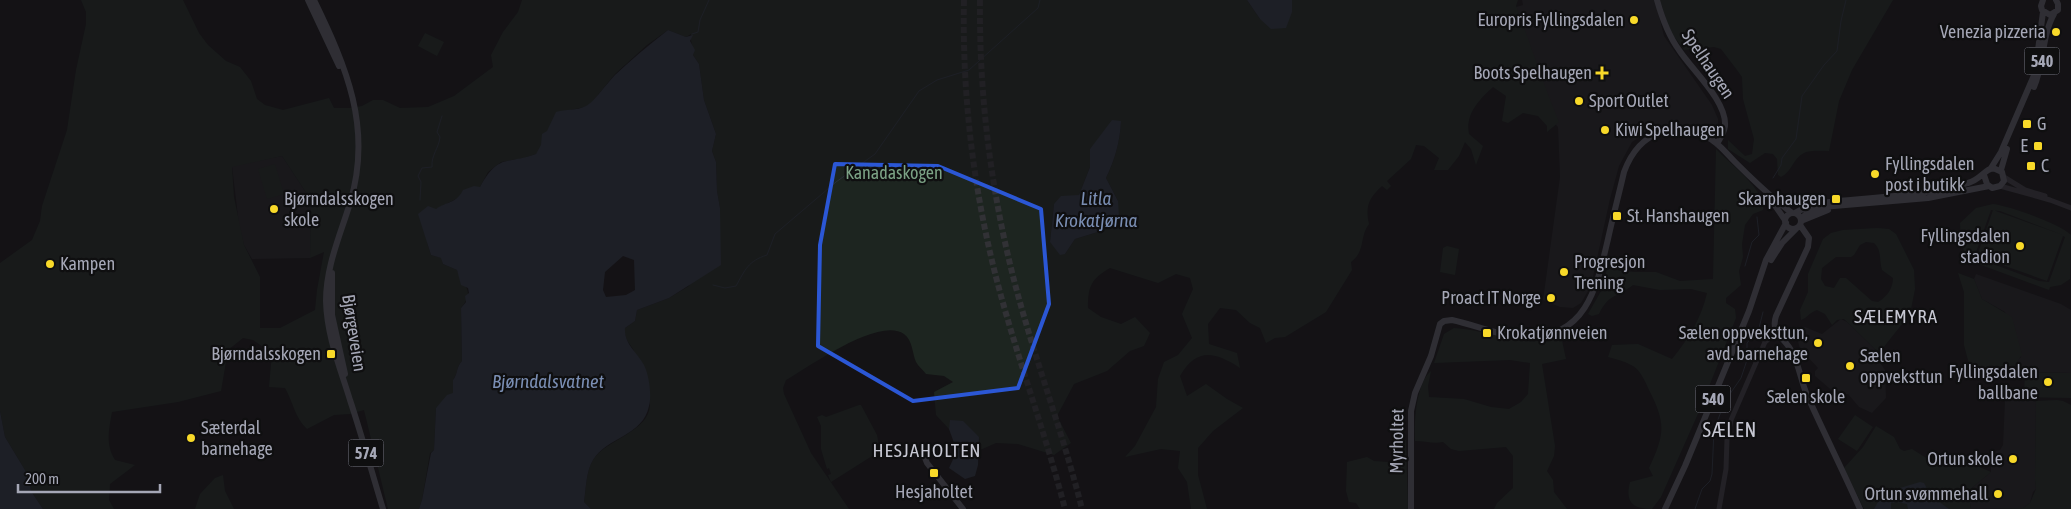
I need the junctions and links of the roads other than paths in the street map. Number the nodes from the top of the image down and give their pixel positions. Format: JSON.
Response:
{"nodes":[{"id":1,"x":308,"y":0,"type":"edge"},
{"id":2,"x":314,"y":0,"type":"edge"},
{"id":3,"x":1657,"y":0,"type":"edge"},
{"id":4,"x":2043,"y":0,"type":"edge"},
{"id":5,"x":2056,"y":0,"type":"edge"},
{"id":6,"x":2043,"y":12,"type":"junction"},
{"id":7,"x":2054,"y":14,"type":"junction"},
{"id":8,"x":354,"y":104,"type":"junction"},
{"id":9,"x":1717,"y":144,"type":"junction"},
{"id":10,"x":1991,"y":168,"type":"junction"},
{"id":11,"x":2001,"y":170,"type":"junction"},
{"id":12,"x":1984,"y":175,"type":"junction"},
{"id":13,"x":2004,"y":177,"type":"junction"},
{"id":14,"x":1989,"y":186,"type":"junction"},
{"id":15,"x":2000,"y":186,"type":"junction"},
{"id":16,"x":1767,"y":192,"type":"junction"},
{"id":17,"x":2071,"y":206,"type":"edge"},
{"id":18,"x":1793,"y":213,"type":"junction"},
{"id":19,"x":1786,"y":221,"type":"junction"},
{"id":20,"x":1800,"y":224,"type":"junction"},
{"id":21,"x":1758,"y":288,"type":"junction"},
{"id":22,"x":1776,"y":333,"type":"junction"},
{"id":23,"x":928,"y":450,"type":"dead end"},
{"id":24,"x":383,"y":509,"type":"edge"},
{"id":25,"x":963,"y":509,"type":"edge"},
{"id":26,"x":1411,"y":509,"type":"edge"},
{"id":27,"x":1665,"y":509,"type":"edge"},
{"id":28,"x":1719,"y":509,"type":"edge"},
{"id":29,"x":1860,"y":509,"type":"edge"}],
"edges":[{"from":1,"to":8,"type":"main road","name":"Bjørgeveien","number":"574"},
{"from":2,"to":8,"type":"main road","name":"Bjørgeveien","number":"574"},
{"from":3,"to":9,"type":"main road","name":"Spelhaugen"},
{"from":4,"to":6,"type":"main road","number":"540"},
{"from":5,"to":7,"type":"main road","number":"540"},
{"from":6,"to":7,"type":"main road"},
{"from":6,"to":10,"type":"main road","number":"540"},
{"from":7,"to":11,"type":"main road","number":"540"},
{"from":8,"to":24,"type":"main road","name":"Bjørgeveien","number":"574"},
{"from":9,"to":16,"type":"main road"},
{"from":9,"to":26,"type":"main road","name":"Myrholtet"},
{"from":10,"to":11,"type":"main road"},
{"from":10,"to":12,"type":"main road","number":"540"},
{"from":11,"to":13,"type":"main road"},
{"from":12,"to":14,"type":"main road"},
{"from":12,"to":18,"type":"main road","number":"540"},
{"from":13,"to":15,"type":"main road"},
{"from":13,"to":17,"type":"street"},
{"from":14,"to":15,"type":"main road","number":"540"},
{"from":14,"to":20,"type":"main road","number":"540"},
{"from":15,"to":17,"type":"street"},
{"from":16,"to":18,"type":"main road"},
{"from":16,"to":19,"type":"main road"},
{"from":18,"to":19,"type":"main road","number":"540"},
{"from":18,"to":20,"type":"main road"},
{"from":19,"to":20,"type":"main road"},
{"from":19,"to":21,"type":"main road","number":"540"},
{"from":20,"to":21,"type":"main road","number":"540"},
{"from":20,"to":22,"type":"main road"},
{"from":21,"to":27,"type":"main road","number":"540"},
{"from":22,"to":28,"type":"street"},
{"from":22,"to":29,"type":"main road"},
{"from":23,"to":25,"type":"main road"}]}
